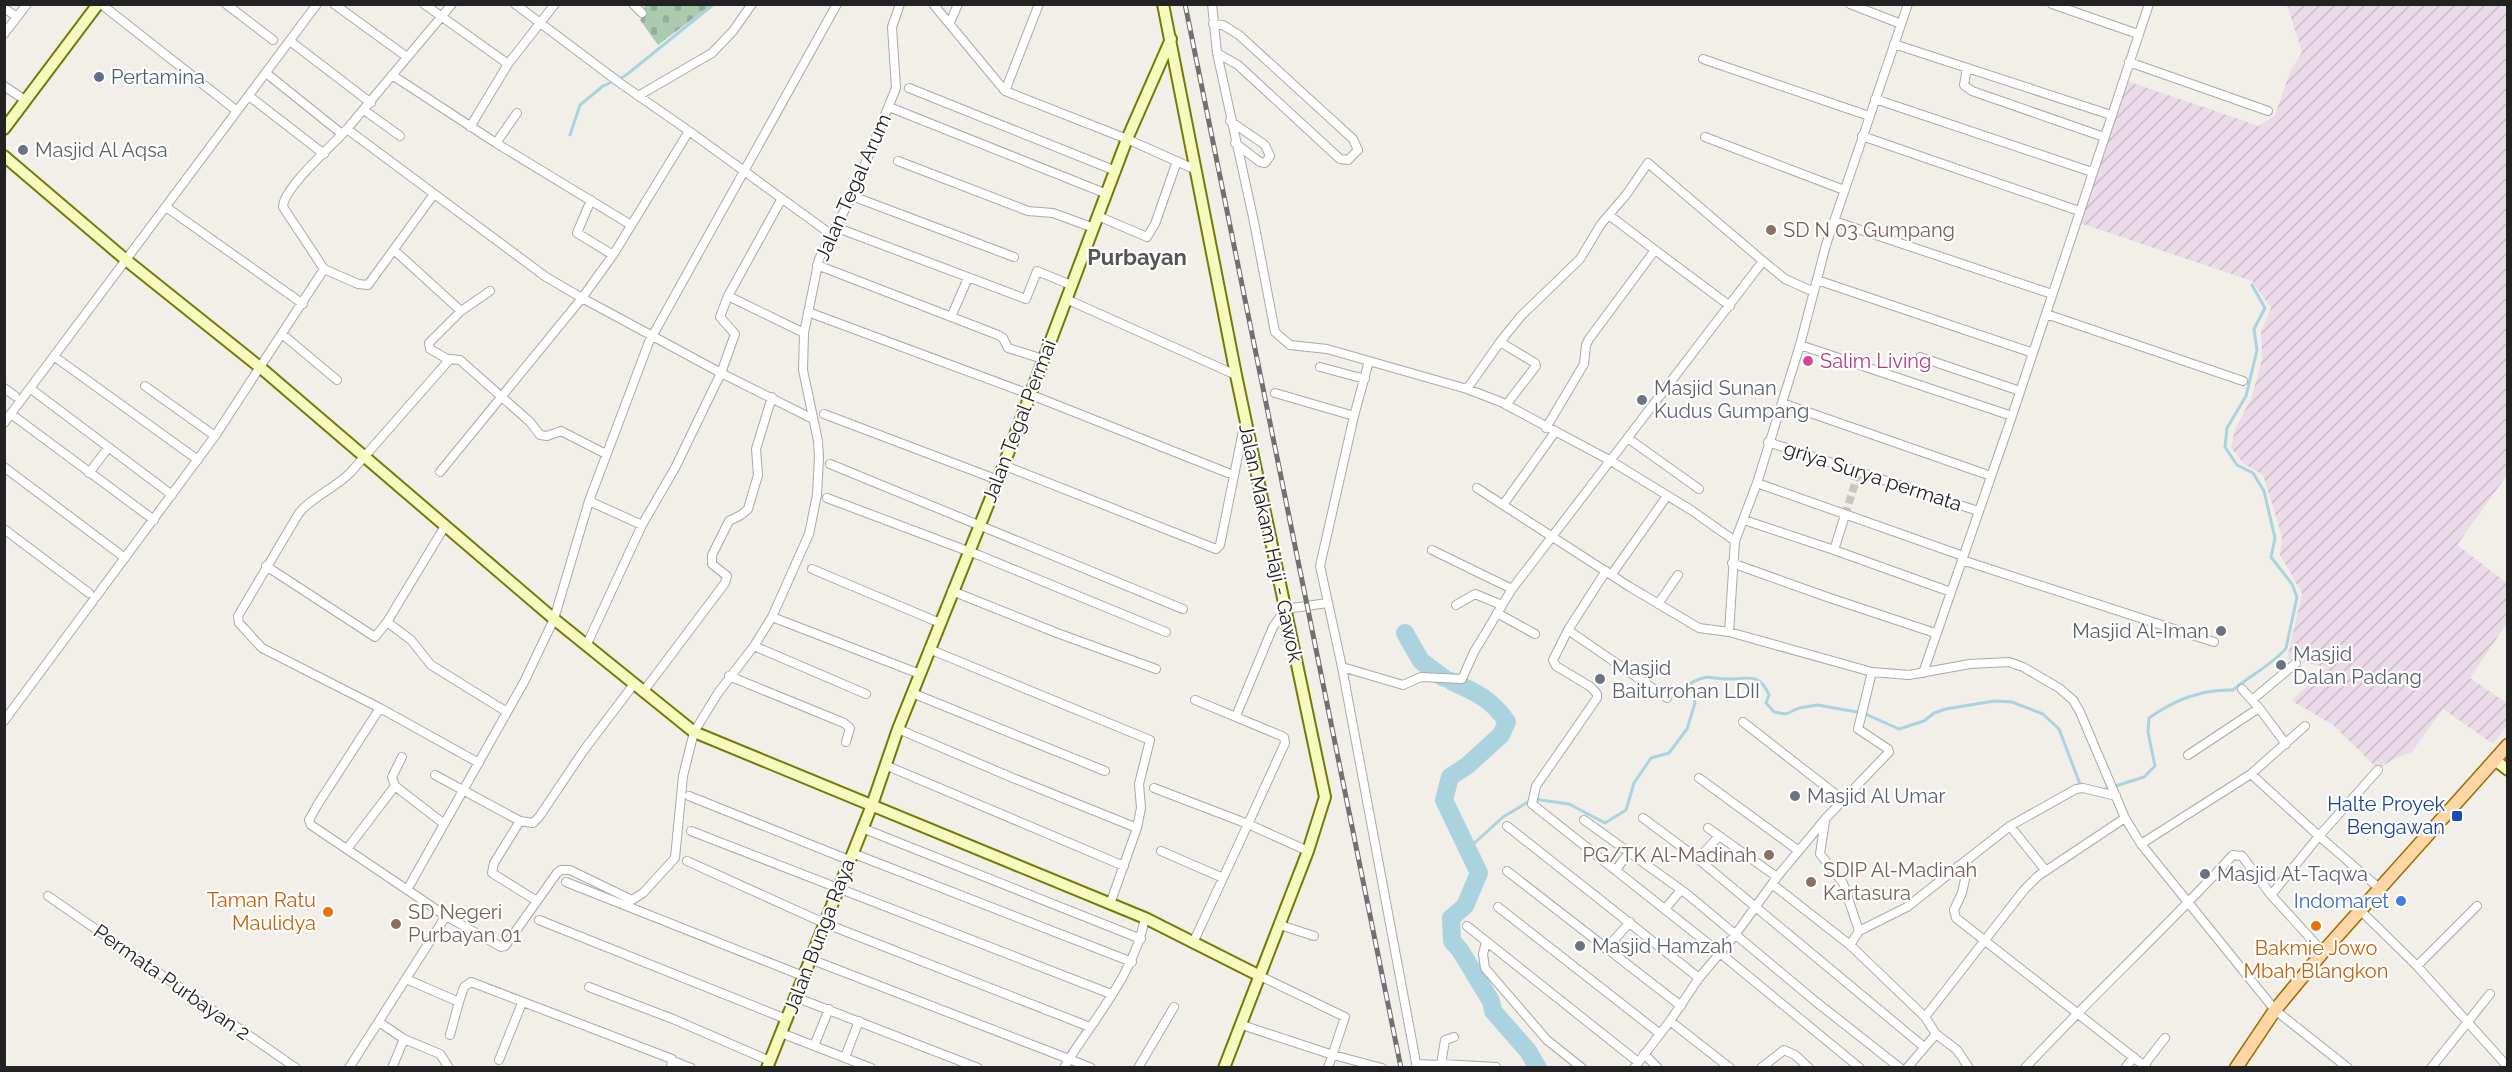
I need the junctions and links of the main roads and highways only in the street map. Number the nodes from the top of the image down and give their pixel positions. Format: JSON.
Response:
{"nodes":[{"id":1,"x":2508,"y":745,"type":"edge"},
{"id":2,"x":2236,"y":1068,"type":"edge"}],
"edges":[{"from":1,"to":2,"type":"main road"}]}
